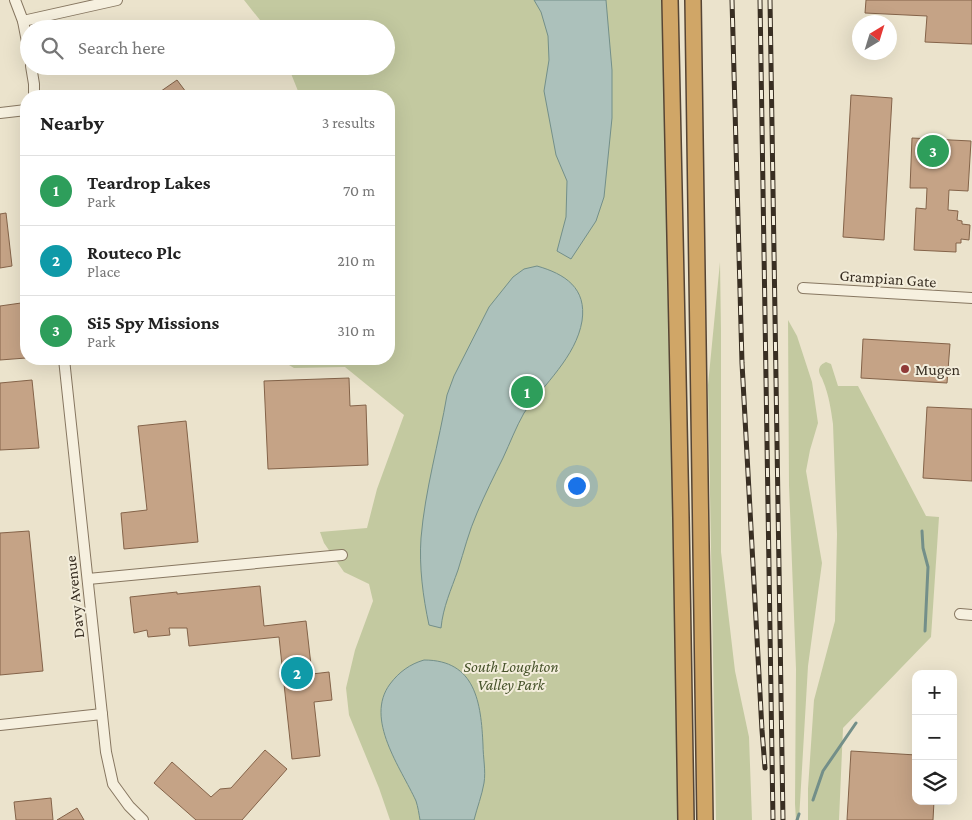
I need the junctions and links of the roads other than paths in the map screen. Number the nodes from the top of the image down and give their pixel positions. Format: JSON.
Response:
{"nodes":[{"id":1,"x":15,"y":0,"type":"edge"},
{"id":2,"x":117,"y":0,"type":"edge"},
{"id":3,"x":670,"y":0,"type":"edge"},
{"id":4,"x":693,"y":0,"type":"edge"},
{"id":5,"x":23,"y":20,"type":"edge"},
{"id":6,"x":27,"y":20,"type":"edge"},
{"id":7,"x":32,"y":75,"type":"edge"},
{"id":8,"x":33,"y":90,"type":"edge"},
{"id":9,"x":20,"y":111,"type":"edge"},
{"id":10,"x":0,"y":113,"type":"edge"},
{"id":11,"x":803,"y":288,"type":"dead end"},
{"id":12,"x":972,"y":298,"type":"edge"},
{"id":13,"x":65,"y":365,"type":"edge"},
{"id":14,"x":342,"y":555,"type":"dead end"},
{"id":15,"x":88,"y":579,"type":"junction"},
{"id":16,"x":960,"y":614,"type":"dead end"},
{"id":17,"x":972,"y":615,"type":"edge"},
{"id":18,"x":102,"y":714,"type":"junction"},
{"id":19,"x":0,"y":725,"type":"edge"},
{"id":20,"x":143,"y":820,"type":"edge"},
{"id":21,"x":686,"y":820,"type":"edge"},
{"id":22,"x":704,"y":820,"type":"edge"}],
"edges":[{"from":1,"to":5,"type":"street"},
{"from":2,"to":6,"type":"street"},
{"from":3,"to":21,"type":"highway"},
{"from":4,"to":22,"type":"highway"},
{"from":7,"to":8,"type":"street"},
{"from":9,"to":10,"type":"street"},
{"from":11,"to":12,"type":"street","name":"Grampian Gate"},
{"from":13,"to":15,"type":"street","name":"Davy Avenue"},
{"from":14,"to":15,"type":"street"},
{"from":15,"to":18,"type":"street","name":"Davy Avenue"},
{"from":16,"to":17,"type":"street"},
{"from":18,"to":19,"type":"street"},
{"from":18,"to":20,"type":"street","name":"Davy Avenue"}]}
